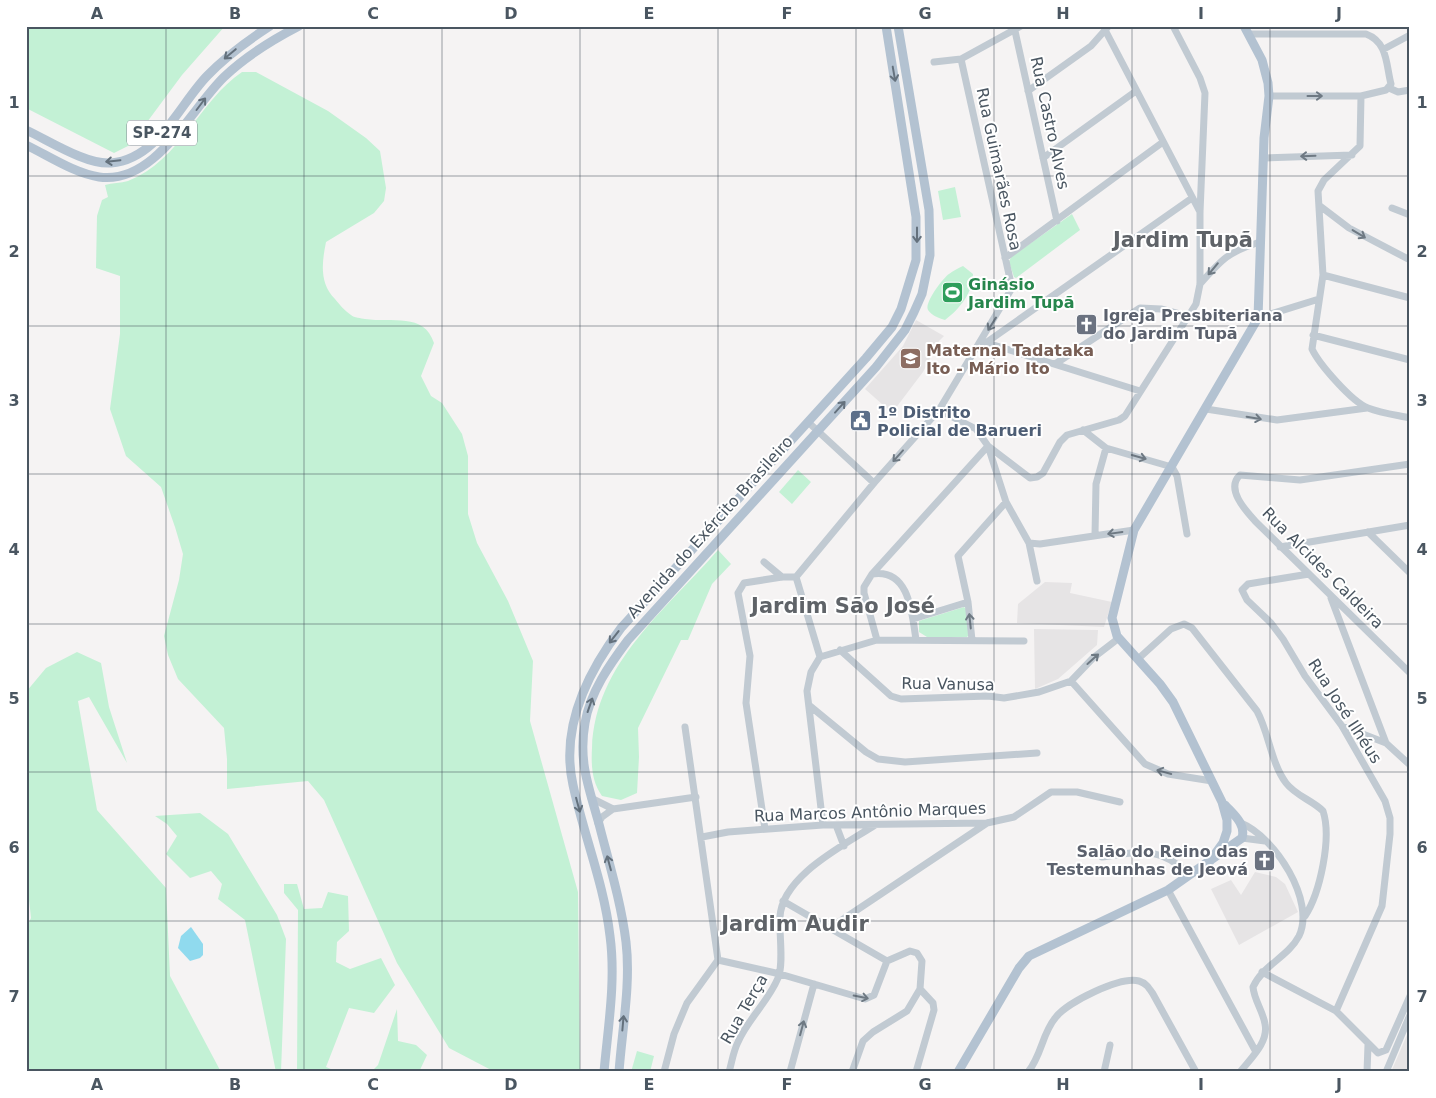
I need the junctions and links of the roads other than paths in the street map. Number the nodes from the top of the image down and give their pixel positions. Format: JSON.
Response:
{"nodes":[{"id":1,"x":270,"y":26,"type":"edge"},
{"id":2,"x":299,"y":26,"type":"edge"},
{"id":3,"x":886,"y":26,"type":"edge"},
{"id":4,"x":898,"y":26,"type":"edge"},
{"id":5,"x":1173,"y":26,"type":"edge"},
{"id":6,"x":1356,"y":26,"type":"edge"},
{"id":7,"x":1018,"y":28,"type":"edge"},
{"id":8,"x":1106,"y":28,"type":"edge"},
{"id":9,"x":1246,"y":30,"type":"edge"},
{"id":10,"x":1360,"y":34,"type":"junction"},
{"id":11,"x":1410,"y":35,"type":"edge"},
{"id":12,"x":1384,"y":49,"type":"junction"},
{"id":13,"x":961,"y":59,"type":"junction"},
{"id":14,"x":934,"y":62,"type":"dead end"},
{"id":15,"x":1389,"y":88,"type":"junction"},
{"id":16,"x":1410,"y":90,"type":"edge"},
{"id":17,"x":1028,"y":91,"type":"junction"},
{"id":18,"x":1136,"y":91,"type":"junction"},
{"id":19,"x":1269,"y":96,"type":"junction"},
{"id":20,"x":1362,"y":96,"type":"junction"},
{"id":21,"x":26,"y":130,"type":"edge"},
{"id":22,"x":1163,"y":142,"type":"junction"},
{"id":23,"x":26,"y":145,"type":"edge"},
{"id":24,"x":1352,"y":155,"type":"junction"},
{"id":25,"x":1043,"y":158,"type":"junction"},
{"id":26,"x":1264,"y":158,"type":"junction"},
{"id":27,"x":1192,"y":198,"type":"junction"},
{"id":28,"x":1320,"y":206,"type":"junction"},
{"id":29,"x":1392,"y":208,"type":"dead end"},
{"id":30,"x":1200,"y":212,"type":"junction"},
{"id":31,"x":1410,"y":215,"type":"edge"},
{"id":32,"x":1057,"y":221,"type":"junction"},
{"id":33,"x":1260,"y":242,"type":"junction"},
{"id":34,"x":1005,"y":258,"type":"junction"},
{"id":35,"x":1410,"y":260,"type":"edge"},
{"id":36,"x":1323,"y":275,"type":"junction"},
{"id":37,"x":1200,"y":284,"type":"junction"},
{"id":38,"x":1410,"y":298,"type":"edge"},
{"id":39,"x":1319,"y":299,"type":"junction"},
{"id":40,"x":1188,"y":316,"type":"junction"},
{"id":41,"x":1258,"y":318,"type":"junction"},
{"id":42,"x":1313,"y":335,"type":"junction"},
{"id":43,"x":984,"y":342,"type":"junction"},
{"id":44,"x":1410,"y":360,"type":"edge"},
{"id":45,"x":1055,"y":364,"type":"junction"},
{"id":46,"x":1140,"y":391,"type":"junction"},
{"id":47,"x":1367,"y":408,"type":"junction"},
{"id":48,"x":1206,"y":409,"type":"junction"},
{"id":49,"x":939,"y":410,"type":"junction"},
{"id":50,"x":1410,"y":418,"type":"edge"},
{"id":51,"x":808,"y":422,"type":"junction"},
{"id":52,"x":1082,"y":430,"type":"junction"},
{"id":53,"x":818,"y":432,"type":"junction"},
{"id":54,"x":988,"y":446,"type":"junction"},
{"id":55,"x":1106,"y":448,"type":"junction"},
{"id":56,"x":1410,"y":464,"type":"edge"},
{"id":57,"x":1172,"y":467,"type":"junction"},
{"id":58,"x":874,"y":482,"type":"junction"},
{"id":59,"x":1006,"y":502,"type":"junction"},
{"id":60,"x":1410,"y":525,"type":"edge"},
{"id":61,"x":1134,"y":530,"type":"junction"},
{"id":62,"x":1368,"y":532,"type":"junction"},
{"id":63,"x":1187,"y":534,"type":"dead end"},
{"id":64,"x":1095,"y":536,"type":"junction"},
{"id":65,"x":1029,"y":543,"type":"junction"},
{"id":66,"x":1280,"y":546,"type":"junction"},
{"id":67,"x":764,"y":562,"type":"dead end"},
{"id":68,"x":1410,"y":572,"type":"edge"},
{"id":69,"x":872,"y":574,"type":"junction"},
{"id":70,"x":1309,"y":574,"type":"junction"},
{"id":71,"x":782,"y":577,"type":"junction"},
{"id":72,"x":796,"y":577,"type":"junction"},
{"id":73,"x":1037,"y":581,"type":"dead end"},
{"id":74,"x":1330,"y":595,"type":"junction"},
{"id":75,"x":968,"y":602,"type":"junction"},
{"id":76,"x":912,"y":619,"type":"junction"},
{"id":77,"x":1356,"y":621,"type":"junction"},
{"id":78,"x":1344,"y":630,"type":"junction"},
{"id":79,"x":1120,"y":638,"type":"junction"},
{"id":80,"x":877,"y":640,"type":"junction"},
{"id":81,"x":916,"y":640,"type":"junction"},
{"id":82,"x":972,"y":640,"type":"junction"},
{"id":83,"x":1024,"y":641,"type":"dead end"},
{"id":84,"x":840,"y":650,"type":"junction"},
{"id":85,"x":820,"y":656,"type":"junction"},
{"id":86,"x":1138,"y":659,"type":"junction"},
{"id":87,"x":1410,"y":673,"type":"edge"},
{"id":88,"x":1071,"y":681,"type":"junction"},
{"id":89,"x":810,"y":706,"type":"junction"},
{"id":90,"x":1342,"y":726,"type":"junction"},
{"id":91,"x":685,"y":727,"type":"dead end"},
{"id":92,"x":1386,"y":743,"type":"junction"},
{"id":93,"x":1037,"y":753,"type":"dead end"},
{"id":94,"x":1410,"y":765,"type":"edge"},
{"id":95,"x":571,"y":774,"type":"junction"},
{"id":96,"x":1212,"y":781,"type":"junction"},
{"id":97,"x":586,"y":783,"type":"junction"},
{"id":98,"x":696,"y":797,"type":"junction"},
{"id":99,"x":591,"y":798,"type":"junction"},
{"id":100,"x":1120,"y":802,"type":"dead end"},
{"id":101,"x":1222,"y":802,"type":"junction"},
{"id":102,"x":613,"y":809,"type":"junction"},
{"id":103,"x":598,"y":823,"type":"junction"},
{"id":104,"x":987,"y":823,"type":"junction"},
{"id":105,"x":1241,"y":824,"type":"junction"},
{"id":106,"x":823,"y":825,"type":"junction"},
{"id":107,"x":836,"y":825,"type":"junction"},
{"id":108,"x":875,"y":825,"type":"junction"},
{"id":109,"x":765,"y":829,"type":"junction"},
{"id":110,"x":1227,"y":829,"type":"junction"},
{"id":111,"x":702,"y":837,"type":"junction"},
{"id":112,"x":1242,"y":838,"type":"junction"},
{"id":113,"x":1265,"y":841,"type":"junction"},
{"id":114,"x":844,"y":846,"type":"junction"},
{"id":115,"x":1102,"y":857,"type":"dead end"},
{"id":116,"x":1210,"y":861,"type":"junction"},
{"id":117,"x":1189,"y":874,"type":"junction"},
{"id":118,"x":1168,"y":890,"type":"junction"},
{"id":119,"x":784,"y":901,"type":"junction"},
{"id":120,"x":1304,"y":916,"type":"junction"},
{"id":121,"x":830,"y":928,"type":"junction"},
{"id":122,"x":718,"y":960,"type":"junction"},
{"id":123,"x":887,"y":961,"type":"junction"},
{"id":124,"x":1262,"y":972,"type":"junction"},
{"id":125,"x":780,"y":974,"type":"junction"},
{"id":126,"x":814,"y":984,"type":"junction"},
{"id":127,"x":920,"y":989,"type":"junction"},
{"id":128,"x":1410,"y":996,"type":"edge"},
{"id":129,"x":1336,"y":1011,"type":"junction"},
{"id":130,"x":1410,"y":1015,"type":"edge"},
{"id":131,"x":1110,"y":1045,"type":"dead end"},
{"id":132,"x":1368,"y":1045,"type":"junction"},
{"id":133,"x":1256,"y":1052,"type":"junction"},
{"id":134,"x":1105,"y":1069,"type":"edge"},
{"id":135,"x":604,"y":1072,"type":"edge"},
{"id":136,"x":619,"y":1072,"type":"edge"},
{"id":137,"x":664,"y":1072,"type":"edge"},
{"id":138,"x":729,"y":1072,"type":"edge"},
{"id":139,"x":790,"y":1072,"type":"edge"},
{"id":140,"x":852,"y":1072,"type":"edge"},
{"id":141,"x":916,"y":1072,"type":"edge"},
{"id":142,"x":958,"y":1072,"type":"edge"},
{"id":143,"x":1028,"y":1072,"type":"edge"},
{"id":144,"x":1112,"y":1072,"type":"edge"},
{"id":145,"x":1196,"y":1072,"type":"edge"},
{"id":146,"x":1240,"y":1072,"type":"edge"},
{"id":147,"x":1368,"y":1072,"type":"edge"},
{"id":148,"x":1386,"y":1072,"type":"edge"}],
"edges":[{"from":1,"to":21,"type":"main road","number":"SP-274","one_way":true},
{"from":23,"to":2,"type":"main road","number":"SP-274","one_way":true},
{"from":3,"to":51,"type":"main road","name":"Avenida do Exército Brasileiro","one_way":true},
{"from":53,"to":4,"type":"main road","name":"Avenida do Exército Brasileiro","one_way":true},
{"from":5,"to":30,"type":"street"},
{"from":6,"to":10,"type":"street"},
{"from":7,"to":13,"type":"street"},
{"from":7,"to":17,"type":"street","name":"Rua Castro Alves"},
{"from":8,"to":17,"type":"street"},
{"from":8,"to":18,"type":"street"},
{"from":9,"to":10,"type":"street"},
{"from":9,"to":19,"type":"main road"},
{"from":10,"to":12,"type":"street"},
{"from":11,"to":12,"type":"street"},
{"from":12,"to":15,"type":"street"},
{"from":13,"to":14,"type":"street"},
{"from":13,"to":34,"type":"street","name":"Rua Guimarães Rosa"},
{"from":15,"to":16,"type":"street"},
{"from":15,"to":20,"type":"street"},
{"from":17,"to":25,"type":"street","name":"Rua Castro Alves"},
{"from":18,"to":22,"type":"street"},
{"from":18,"to":25,"type":"street"},
{"from":19,"to":20,"type":"street","one_way":true},
{"from":19,"to":26,"type":"main road"},
{"from":20,"to":24,"type":"street"},
{"from":22,"to":27,"type":"street"},
{"from":22,"to":32,"type":"street"},
{"from":24,"to":26,"type":"street","one_way":true},
{"from":24,"to":28,"type":"street"},
{"from":25,"to":32,"type":"street","name":"Rua Castro Alves"},
{"from":26,"to":33,"type":"main road"},
{"from":27,"to":30,"type":"street"},
{"from":27,"to":43,"type":"street"},
{"from":28,"to":35,"type":"street","one_way":true},
{"from":28,"to":36,"type":"street"},
{"from":29,"to":31,"type":"street"},
{"from":30,"to":37,"type":"street"},
{"from":32,"to":34,"type":"street"},
{"from":33,"to":37,"type":"street","one_way":true},
{"from":33,"to":41,"type":"main road"},
{"from":34,"to":43,"type":"street","name":"Rua Guimarães Rosa","one_way":true},
{"from":36,"to":38,"type":"street"},
{"from":36,"to":39,"type":"street"},
{"from":37,"to":40,"type":"street"},
{"from":39,"to":41,"type":"street"},
{"from":39,"to":42,"type":"street"},
{"from":40,"to":45,"type":"street"},
{"from":40,"to":46,"type":"street"},
{"from":41,"to":48,"type":"main road"},
{"from":42,"to":44,"type":"street"},
{"from":42,"to":47,"type":"street"},
{"from":43,"to":45,"type":"street"},
{"from":43,"to":49,"type":"street","name":"Rua Guimarães Rosa"},
{"from":45,"to":46,"type":"street"},
{"from":46,"to":52,"type":"street"},
{"from":48,"to":47,"type":"street","one_way":true},
{"from":47,"to":50,"type":"street"},
{"from":48,"to":57,"type":"main road"},
{"from":49,"to":54,"type":"street"},
{"from":49,"to":58,"type":"street","name":"Rua Guimarães Rosa","one_way":true},
{"from":51,"to":53,"type":"street"},
{"from":51,"to":95,"type":"main road","name":"Avenida do Exército Brasileiro","one_way":true},
{"from":52,"to":54,"type":"street"},
{"from":52,"to":55,"type":"street"},
{"from":53,"to":58,"type":"street"},
{"from":97,"to":53,"type":"main road","name":"Avenida do Exército Brasileiro","one_way":true},
{"from":54,"to":59,"type":"street"},
{"from":54,"to":69,"type":"street"},
{"from":55,"to":57,"type":"street","one_way":true},
{"from":55,"to":64,"type":"street"},
{"from":56,"to":66,"type":"street","name":"Rua Alcides Caldeira"},
{"from":57,"to":61,"type":"main road"},
{"from":57,"to":63,"type":"street"},
{"from":58,"to":72,"type":"street","name":"Rua Guimarães Rosa"},
{"from":59,"to":65,"type":"street"},
{"from":59,"to":75,"type":"street"},
{"from":60,"to":62,"type":"street"},
{"from":61,"to":64,"type":"street","one_way":true},
{"from":61,"to":79,"type":"main road"},
{"from":62,"to":66,"type":"street"},
{"from":62,"to":68,"type":"street"},
{"from":64,"to":65,"type":"street"},
{"from":65,"to":73,"type":"street"},
{"from":66,"to":70,"type":"street","name":"Rua Alcides Caldeira"},
{"from":67,"to":71,"type":"street"},
{"from":69,"to":76,"type":"street"},
{"from":69,"to":80,"type":"street"},
{"from":70,"to":74,"type":"street","name":"Rua Alcides Caldeira"},
{"from":70,"to":90,"type":"street","name":"Rua José Ilhéus"},
{"from":71,"to":72,"type":"street"},
{"from":71,"to":109,"type":"street"},
{"from":72,"to":85,"type":"street"},
{"from":74,"to":77,"type":"street","name":"Rua Alcides Caldeira"},
{"from":74,"to":78,"type":"street"},
{"from":75,"to":76,"type":"street"},
{"from":82,"to":75,"type":"street","one_way":true},
{"from":76,"to":81,"type":"street"},
{"from":77,"to":78,"type":"street"},
{"from":77,"to":87,"type":"street","name":"Rua Alcides Caldeira"},
{"from":78,"to":92,"type":"street"},
{"from":79,"to":86,"type":"main road"},
{"from":88,"to":79,"type":"street","one_way":true},
{"from":80,"to":81,"type":"street"},
{"from":80,"to":84,"type":"street"},
{"from":81,"to":82,"type":"street"},
{"from":82,"to":83,"type":"street"},
{"from":84,"to":85,"type":"street"},
{"from":84,"to":88,"type":"street","name":"Rua Vanusa"},
{"from":85,"to":89,"type":"street"},
{"from":86,"to":96,"type":"main road"},
{"from":86,"to":120,"type":"street"},
{"from":96,"to":88,"type":"street","one_way":true},
{"from":89,"to":93,"type":"street"},
{"from":89,"to":106,"type":"street"},
{"from":90,"to":92,"type":"street"},
{"from":90,"to":129,"type":"street","name":"Rua José Ilhéus"},
{"from":91,"to":98,"type":"street"},
{"from":92,"to":94,"type":"street"},
{"from":95,"to":97,"type":"main road"},
{"from":95,"to":135,"type":"main road","name":"Avenida do Exército Brasileiro","one_way":true},
{"from":96,"to":101,"type":"main road"},
{"from":97,"to":99,"type":"main road","name":"Avenida do Exército Brasileiro"},
{"from":98,"to":102,"type":"street"},
{"from":98,"to":111,"type":"street"},
{"from":99,"to":102,"type":"street"},
{"from":99,"to":103,"type":"main road","name":"Avenida do Exército Brasileiro"},
{"from":100,"to":104,"type":"street","name":"Rua Marcos Antônio Marques"},
{"from":101,"to":105,"type":"main road"},
{"from":101,"to":110,"type":"main road"},
{"from":102,"to":103,"type":"street"},
{"from":136,"to":103,"type":"main road","name":"Avenida do Exército Brasileiro","one_way":true},
{"from":104,"to":108,"type":"street","name":"Rua Marcos Antônio Marques"},
{"from":104,"to":121,"type":"street"},
{"from":105,"to":110,"type":"main road"},
{"from":105,"to":112,"type":"main road"},
{"from":105,"to":113,"type":"street"},
{"from":106,"to":107,"type":"street","name":"Rua Marcos Antônio Marques"},
{"from":106,"to":109,"type":"street","name":"Rua Marcos Antônio Marques"},
{"from":107,"to":108,"type":"street","name":"Rua Marcos Antônio Marques"},
{"from":107,"to":114,"type":"street"},
{"from":108,"to":114,"type":"street","name":"Rua Terça"},
{"from":109,"to":111,"type":"street","name":"Rua Marcos Antônio Marques"},
{"from":110,"to":112,"type":"main road"},
{"from":110,"to":116,"type":"main road"},
{"from":111,"to":122,"type":"street"},
{"from":112,"to":113,"type":"street"},
{"from":112,"to":116,"type":"main road"},
{"from":113,"to":120,"type":"street"},
{"from":114,"to":119,"type":"street","name":"Rua Terça"},
{"from":115,"to":117,"type":"street"},
{"from":116,"to":117,"type":"main road"},
{"from":117,"to":118,"type":"main road"},
{"from":118,"to":133,"type":"street"},
{"from":118,"to":142,"type":"main road"},
{"from":119,"to":121,"type":"street"},
{"from":119,"to":125,"type":"street","name":"Rua Terça"},
{"from":120,"to":124,"type":"street"},
{"from":121,"to":123,"type":"street"},
{"from":122,"to":125,"type":"street"},
{"from":122,"to":137,"type":"street"},
{"from":126,"to":123,"type":"street","one_way":true},
{"from":123,"to":127,"type":"street"},
{"from":124,"to":129,"type":"street"},
{"from":124,"to":133,"type":"street"},
{"from":125,"to":126,"type":"street"},
{"from":125,"to":138,"type":"street","name":"Rua Terça"},
{"from":139,"to":126,"type":"street","one_way":true},
{"from":127,"to":140,"type":"street"},
{"from":127,"to":141,"type":"street"},
{"from":128,"to":132,"type":"street"},
{"from":129,"to":132,"type":"street"},
{"from":130,"to":148,"type":"street"},
{"from":131,"to":134,"type":"street"},
{"from":132,"to":147,"type":"street"},
{"from":133,"to":146,"type":"street"},
{"from":134,"to":144,"type":"street"},
{"from":143,"to":145,"type":"street"}]}
